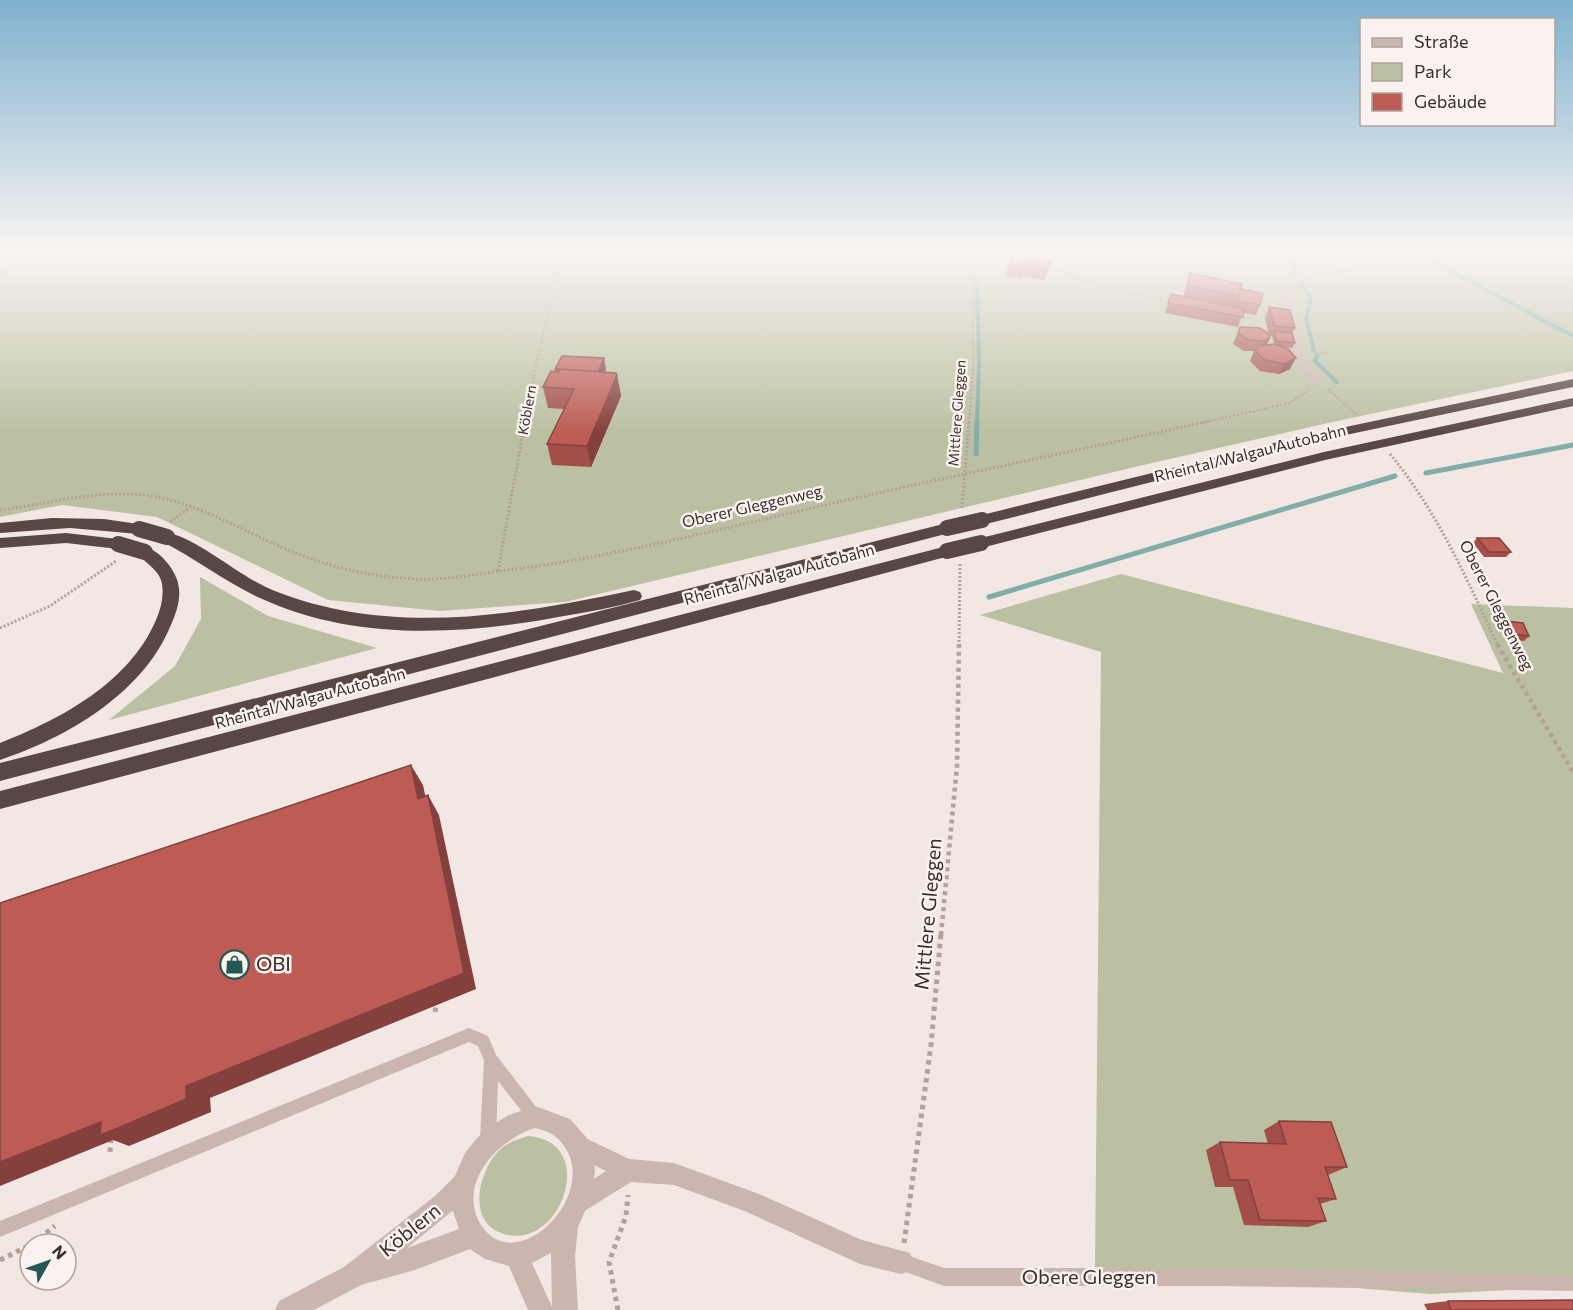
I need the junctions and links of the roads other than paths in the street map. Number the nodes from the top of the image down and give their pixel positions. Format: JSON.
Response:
{"nodes":[{"id":1,"x":1289,"y":311,"type":"edge"},
{"id":2,"x":1320,"y":382,"type":"road end"},
{"id":3,"x":1573,"y":383,"type":"edge"},
{"id":4,"x":1573,"y":402,"type":"edge"},
{"id":5,"x":0,"y":528,"type":"edge"},
{"id":6,"x":0,"y":543,"type":"edge"},
{"id":7,"x":719,"y":586,"type":"junction"},
{"id":8,"x":0,"y":752,"type":"edge"},
{"id":9,"x":0,"y":772,"type":"edge"},
{"id":10,"x":0,"y":800,"type":"edge"},
{"id":11,"x":491,"y":1060,"type":"junction"},
{"id":12,"x":535,"y":1117,"type":"junction"},
{"id":13,"x":488,"y":1140,"type":"junction"},
{"id":14,"x":579,"y":1146,"type":"junction"},
{"id":15,"x":628,"y":1170,"type":"junction"},
{"id":16,"x":466,"y":1182,"type":"junction"},
{"id":17,"x":573,"y":1213,"type":"junction"},
{"id":18,"x":0,"y":1229,"type":"edge"},
{"id":19,"x":474,"y":1235,"type":"junction"},
{"id":20,"x":516,"y":1255,"type":"junction"},
{"id":21,"x":901,"y":1262,"type":"joint"},
{"id":22,"x":353,"y":1276,"type":"junction"},
{"id":23,"x":1570,"y":1284,"type":"dead end"},
{"id":24,"x":288,"y":1310,"type":"edge"},
{"id":25,"x":542,"y":1310,"type":"edge"},
{"id":26,"x":565,"y":1310,"type":"edge"}],
"edges":[{"from":1,"to":2,"type":"street"},
{"from":3,"to":7,"type":"highway","name":"Rheintal/Walgau Autobahn","bridge":true},
{"from":4,"to":10,"type":"highway","name":"Rheintal/Walgau Autobahn","bridge":true},
{"from":5,"to":7,"type":"highway","bridge":true},
{"from":6,"to":8,"type":"highway","bridge":true},
{"from":7,"to":9,"type":"highway","name":"Rheintal/Walgau Autobahn"},
{"from":11,"to":12,"type":"lane"},
{"from":11,"to":13,"type":"lane"},
{"from":11,"to":18,"type":"lane"},
{"from":12,"to":13,"type":"street","name":"Köblern"},
{"from":12,"to":14,"type":"street"},
{"from":13,"to":16,"type":"street","name":"Köblern"},
{"from":14,"to":15,"type":"street","name":"Obere Gleggen"},
{"from":14,"to":17,"type":"street"},
{"from":15,"to":17,"type":"street"},
{"from":15,"to":21,"type":"street","name":"Obere Gleggen"},
{"from":16,"to":19,"type":"street","name":"Köblern"},
{"from":16,"to":22,"type":"street","name":"Köblern"},
{"from":17,"to":20,"type":"street"},
{"from":17,"to":26,"type":"street"},
{"from":19,"to":20,"type":"street"},
{"from":19,"to":22,"type":"street","name":"Köblern"},
{"from":20,"to":25,"type":"street"},
{"from":21,"to":23,"type":"lane","name":"Obere Gleggen"},
{"from":22,"to":24,"type":"street","name":"Köblern"}]}
